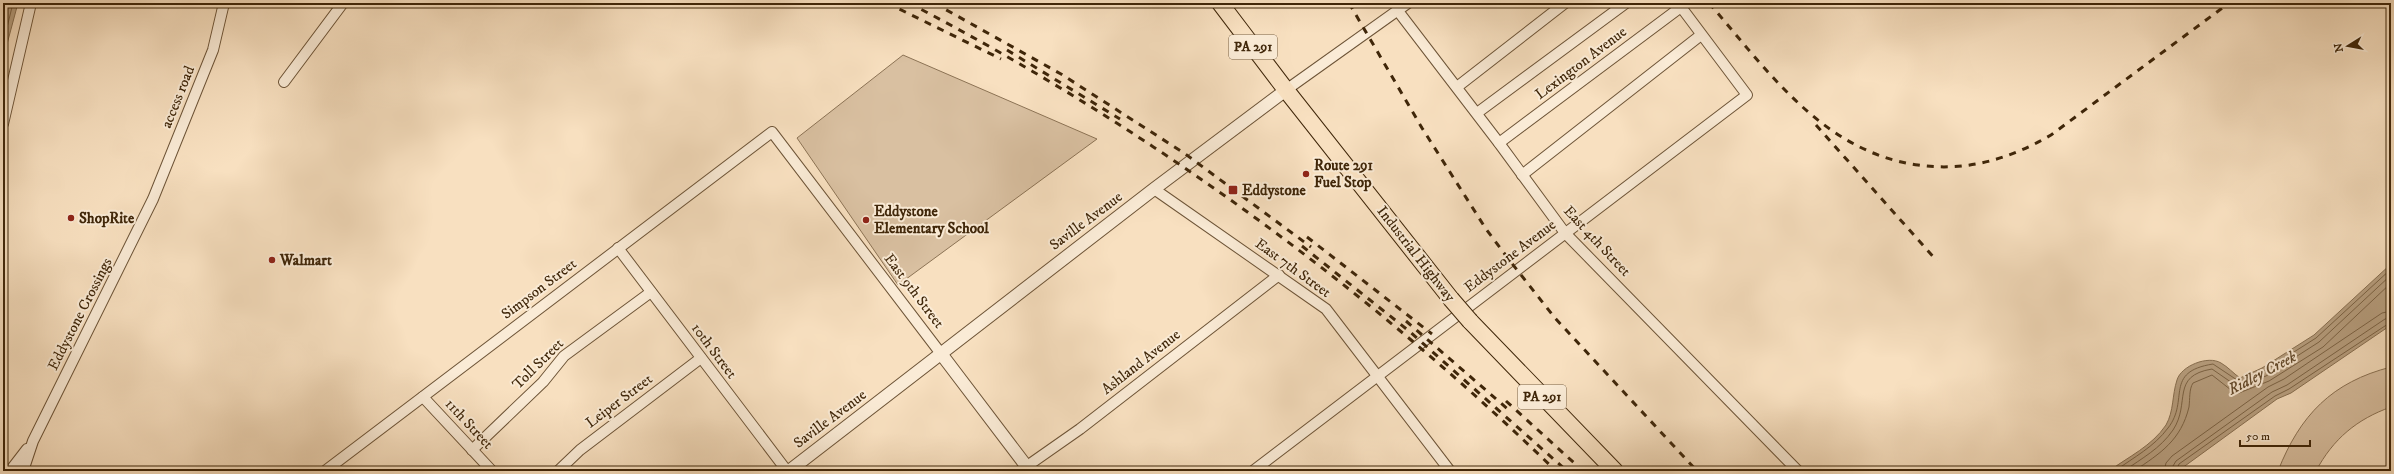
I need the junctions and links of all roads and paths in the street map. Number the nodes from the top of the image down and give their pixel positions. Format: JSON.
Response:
{"nodes":[{"id":1,"x":31,"y":3,"type":"edge"},
{"id":2,"x":224,"y":3,"type":"edge"},
{"id":3,"x":343,"y":3,"type":"edge"},
{"id":4,"x":1220,"y":3,"type":"edge"},
{"id":5,"x":1408,"y":3,"type":"edge"},
{"id":6,"x":1566,"y":3,"type":"edge"},
{"id":7,"x":1626,"y":3,"type":"edge"},
{"id":8,"x":1679,"y":5,"type":"edge"},
{"id":9,"x":1398,"y":11,"type":"junction"},
{"id":10,"x":1701,"y":35,"type":"junction"},
{"id":11,"x":284,"y":82,"type":"dead end"},
{"id":12,"x":1457,"y":87,"type":"junction"},
{"id":13,"x":1286,"y":90,"type":"junction"},
{"id":14,"x":1477,"y":113,"type":"junction"},
{"id":15,"x":3,"y":124,"type":"edge"},
{"id":16,"x":772,"y":132,"type":"joint"},
{"id":17,"x":1500,"y":143,"type":"junction"},
{"id":18,"x":1522,"y":175,"type":"junction"},
{"id":19,"x":1154,"y":189,"type":"junction"},
{"id":20,"x":153,"y":199,"type":"joint"},
{"id":21,"x":1565,"y":234,"type":"junction"},
{"id":22,"x":618,"y":248,"type":"junction"},
{"id":23,"x":1279,"y":275,"type":"junction"},
{"id":24,"x":651,"y":292,"type":"junction"},
{"id":25,"x":942,"y":355,"type":"junction"},
{"id":26,"x":700,"y":358,"type":"junction"},
{"id":27,"x":1376,"y":377,"type":"junction"},
{"id":28,"x":423,"y":397,"type":"junction"},
{"id":29,"x":33,"y":441,"type":"junction"},
{"id":30,"x":472,"y":450,"type":"junction"},
{"id":31,"x":1026,"y":469,"type":"edge"},
{"id":32,"x":10,"y":471,"type":"edge"},
{"id":33,"x":23,"y":471,"type":"edge"},
{"id":34,"x":325,"y":471,"type":"edge"},
{"id":35,"x":492,"y":471,"type":"edge"},
{"id":36,"x":558,"y":471,"type":"edge"},
{"id":37,"x":788,"y":471,"type":"edge"},
{"id":38,"x":1253,"y":471,"type":"edge"},
{"id":39,"x":1450,"y":471,"type":"edge"},
{"id":40,"x":1615,"y":471,"type":"edge"},
{"id":41,"x":1798,"y":471,"type":"edge"}],
"edges":[{"from":1,"to":15,"type":"street"},
{"from":2,"to":20,"type":"street","name":"access road"},
{"from":3,"to":11,"type":"street"},
{"from":4,"to":13,"type":"main road","name":"Industrial Highway","number":"PA 291"},
{"from":5,"to":9,"type":"street","name":"Saville Avenue"},
{"from":6,"to":12,"type":"street"},
{"from":7,"to":14,"type":"street"},
{"from":8,"to":10,"type":"street"},
{"from":8,"to":17,"type":"street","name":"Lexington Avenue"},
{"from":9,"to":12,"type":"street","name":"East 4th Street"},
{"from":9,"to":13,"type":"street","name":"Saville Avenue"},
{"from":10,"to":18,"type":"street"},
{"from":10,"to":21,"type":"street","name":"Eddystone Avenue"},
{"from":12,"to":14,"type":"street","name":"East 4th Street"},
{"from":13,"to":19,"type":"street","name":"Saville Avenue"},
{"from":13,"to":40,"type":"main road","name":"Industrial Highway","number":"PA 291","bridge":true},
{"from":14,"to":17,"type":"street","name":"East 4th Street"},
{"from":16,"to":22,"type":"street","name":"Simpson Street"},
{"from":16,"to":25,"type":"street","name":"East 9th Street"},
{"from":17,"to":18,"type":"street","name":"East 4th Street"},
{"from":18,"to":21,"type":"street","name":"East 4th Street"},
{"from":19,"to":23,"type":"street","name":"East 7th Street"},
{"from":19,"to":25,"type":"street","name":"Saville Avenue"},
{"from":20,"to":29,"type":"street","name":"Eddystone Crossings"},
{"from":21,"to":27,"type":"street","name":"Eddystone Avenue"},
{"from":21,"to":41,"type":"street","name":"East 4th Street"},
{"from":22,"to":24,"type":"street","name":"10th Street"},
{"from":22,"to":28,"type":"street","name":"Simpson Street"},
{"from":23,"to":27,"type":"street","name":"East 7th Street"},
{"from":23,"to":31,"type":"street","name":"Ashland Avenue"},
{"from":24,"to":26,"type":"street","name":"10th Street"},
{"from":24,"to":30,"type":"street","name":"Toll Street"},
{"from":25,"to":31,"type":"street","name":"East 9th Street"},
{"from":25,"to":37,"type":"street","name":"Saville Avenue"},
{"from":26,"to":36,"type":"street","name":"Leiper Street"},
{"from":26,"to":37,"type":"street","name":"10th Street"},
{"from":27,"to":38,"type":"street","name":"Eddystone Avenue"},
{"from":27,"to":39,"type":"street","name":"East 7th Street"},
{"from":28,"to":30,"type":"street","name":"11th Street"},
{"from":28,"to":34,"type":"street","name":"Simpson Street"},
{"from":29,"to":32,"type":"street","name":"Eddystone Crossings"},
{"from":29,"to":33,"type":"street","name":"Eddystone Crossings"},
{"from":30,"to":35,"type":"street","name":"11th Street"}]}
